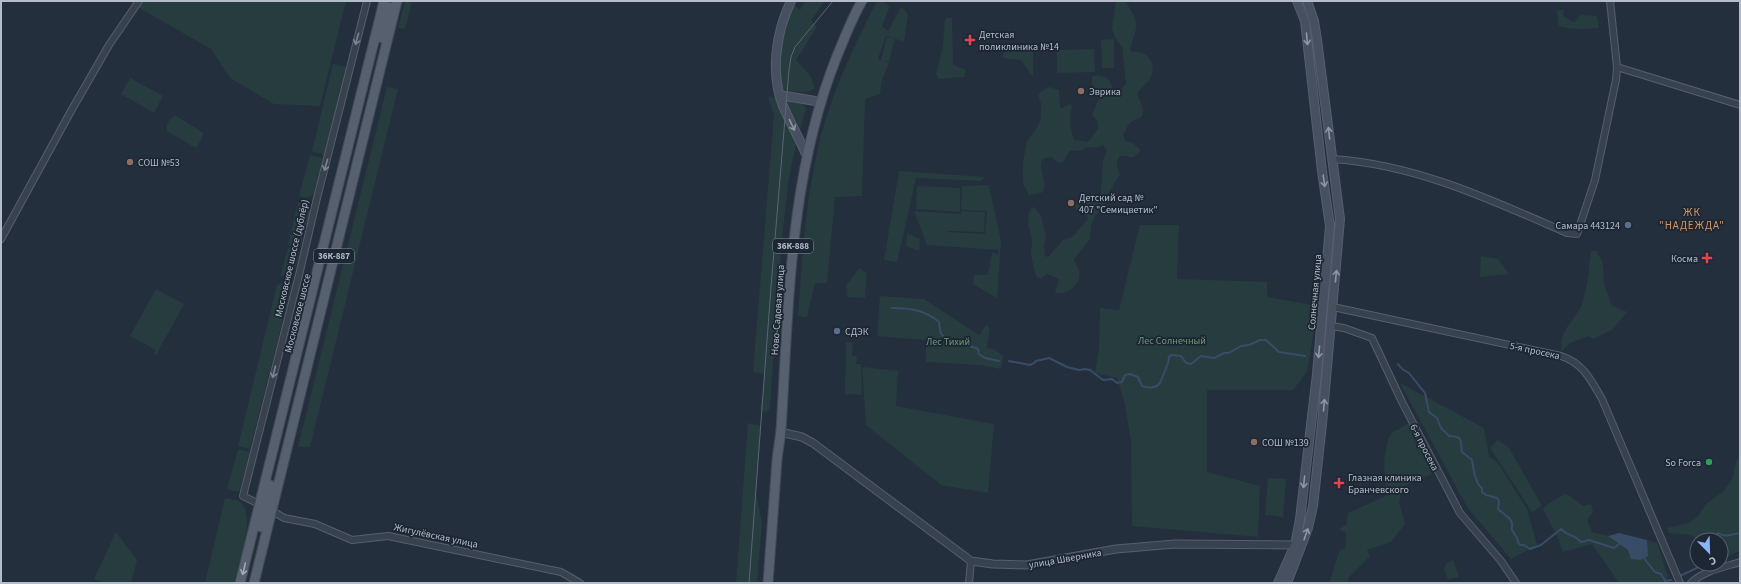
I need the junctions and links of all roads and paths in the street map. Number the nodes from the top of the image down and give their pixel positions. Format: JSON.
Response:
{"nodes":[{"id":1,"x":139,"y":1,"type":"edge"},
{"id":2,"x":367,"y":1,"type":"edge"},
{"id":3,"x":791,"y":1,"type":"edge"},
{"id":4,"x":862,"y":1,"type":"edge"},
{"id":5,"x":1298,"y":1,"type":"edge"},
{"id":6,"x":1307,"y":1,"type":"edge"},
{"id":7,"x":1610,"y":1,"type":"edge"},
{"id":8,"x":391,"y":2,"type":"edge"},
{"id":9,"x":1617,"y":67,"type":"junction"},
{"id":10,"x":780,"y":94,"type":"junction"},
{"id":11,"x":821,"y":102,"type":"junction"},
{"id":12,"x":1740,"y":105,"type":"edge"},
{"id":13,"x":806,"y":154,"type":"junction"},
{"id":14,"x":1332,"y":159,"type":"junction"},
{"id":15,"x":1,"y":239,"type":"edge"},
{"id":16,"x":1333,"y":307,"type":"junction"},
{"id":17,"x":1330,"y":326,"type":"junction"},
{"id":18,"x":780,"y":432,"type":"junction"},
{"id":19,"x":265,"y":507,"type":"junction"},
{"id":20,"x":1295,"y":545,"type":"junction"},
{"id":21,"x":971,"y":562,"type":"junction"},
{"id":22,"x":1740,"y":562,"type":"edge"},
{"id":23,"x":240,"y":583,"type":"edge"},
{"id":24,"x":248,"y":583,"type":"edge"},
{"id":25,"x":254,"y":583,"type":"edge"},
{"id":26,"x":580,"y":583,"type":"edge"},
{"id":27,"x":768,"y":583,"type":"edge"},
{"id":28,"x":969,"y":583,"type":"edge"},
{"id":29,"x":1278,"y":583,"type":"edge"},
{"id":30,"x":1287,"y":583,"type":"edge"},
{"id":31,"x":1516,"y":583,"type":"edge"},
{"id":32,"x":1680,"y":583,"type":"edge"},
{"id":33,"x":1691,"y":583,"type":"edge"}],
"edges":[{"from":1,"to":15,"type":"street"},
{"from":2,"to":19,"type":"street","name":"Московское шоссе (дублёр)","one_way":true},
{"from":3,"to":10,"type":"main road"},
{"from":4,"to":11,"type":"main road","name":"Ново-Садовая улица","number":"36К-888"},
{"from":5,"to":20,"type":"main road","name":"Солнечная улица","one_way":true},
{"from":14,"to":6,"type":"main road","name":"Солнечная улица","one_way":true},
{"from":7,"to":9,"type":"street"},
{"from":8,"to":19,"type":"main road","name":"Московское шоссе","number":"36К-887"},
{"from":9,"to":12,"type":"street"},
{"from":9,"to":14,"type":"street"},
{"from":10,"to":11,"type":"main road"},
{"from":10,"to":13,"type":"main road","one_way":true},
{"from":11,"to":13,"type":"main road","name":"Ново-Садовая улица","number":"36К-888"},
{"from":13,"to":18,"type":"main road","name":"Ново-Садовая улица","number":"36К-888"},
{"from":16,"to":14,"type":"main road","name":"Солнечная улица","one_way":true},
{"from":16,"to":17,"type":"main road","name":"Солнечная улица"},
{"from":16,"to":32,"type":"street","name":"5-я просека"},
{"from":30,"to":17,"type":"main road","name":"Солнечная улица","one_way":true},
{"from":17,"to":31,"type":"street","name":"6-я просека"},
{"from":18,"to":21,"type":"street"},
{"from":18,"to":27,"type":"main road","name":"Ново-Садовая улица","number":"36К-888"},
{"from":19,"to":23,"type":"main road","name":"Московское шоссе","number":"36К-887","one_way":true},
{"from":19,"to":24,"type":"main road","name":"Московское шоссе","number":"36К-887"},
{"from":19,"to":25,"type":"main road","name":"Московское шоссе","number":"36К-887"},
{"from":19,"to":26,"type":"street","name":"Жигулёвская улица"},
{"from":20,"to":21,"type":"street","name":"улица Шверника"},
{"from":20,"to":29,"type":"main road","name":"Солнечная улица"},
{"from":21,"to":28,"type":"street"},
{"from":22,"to":33,"type":"street"}]}
